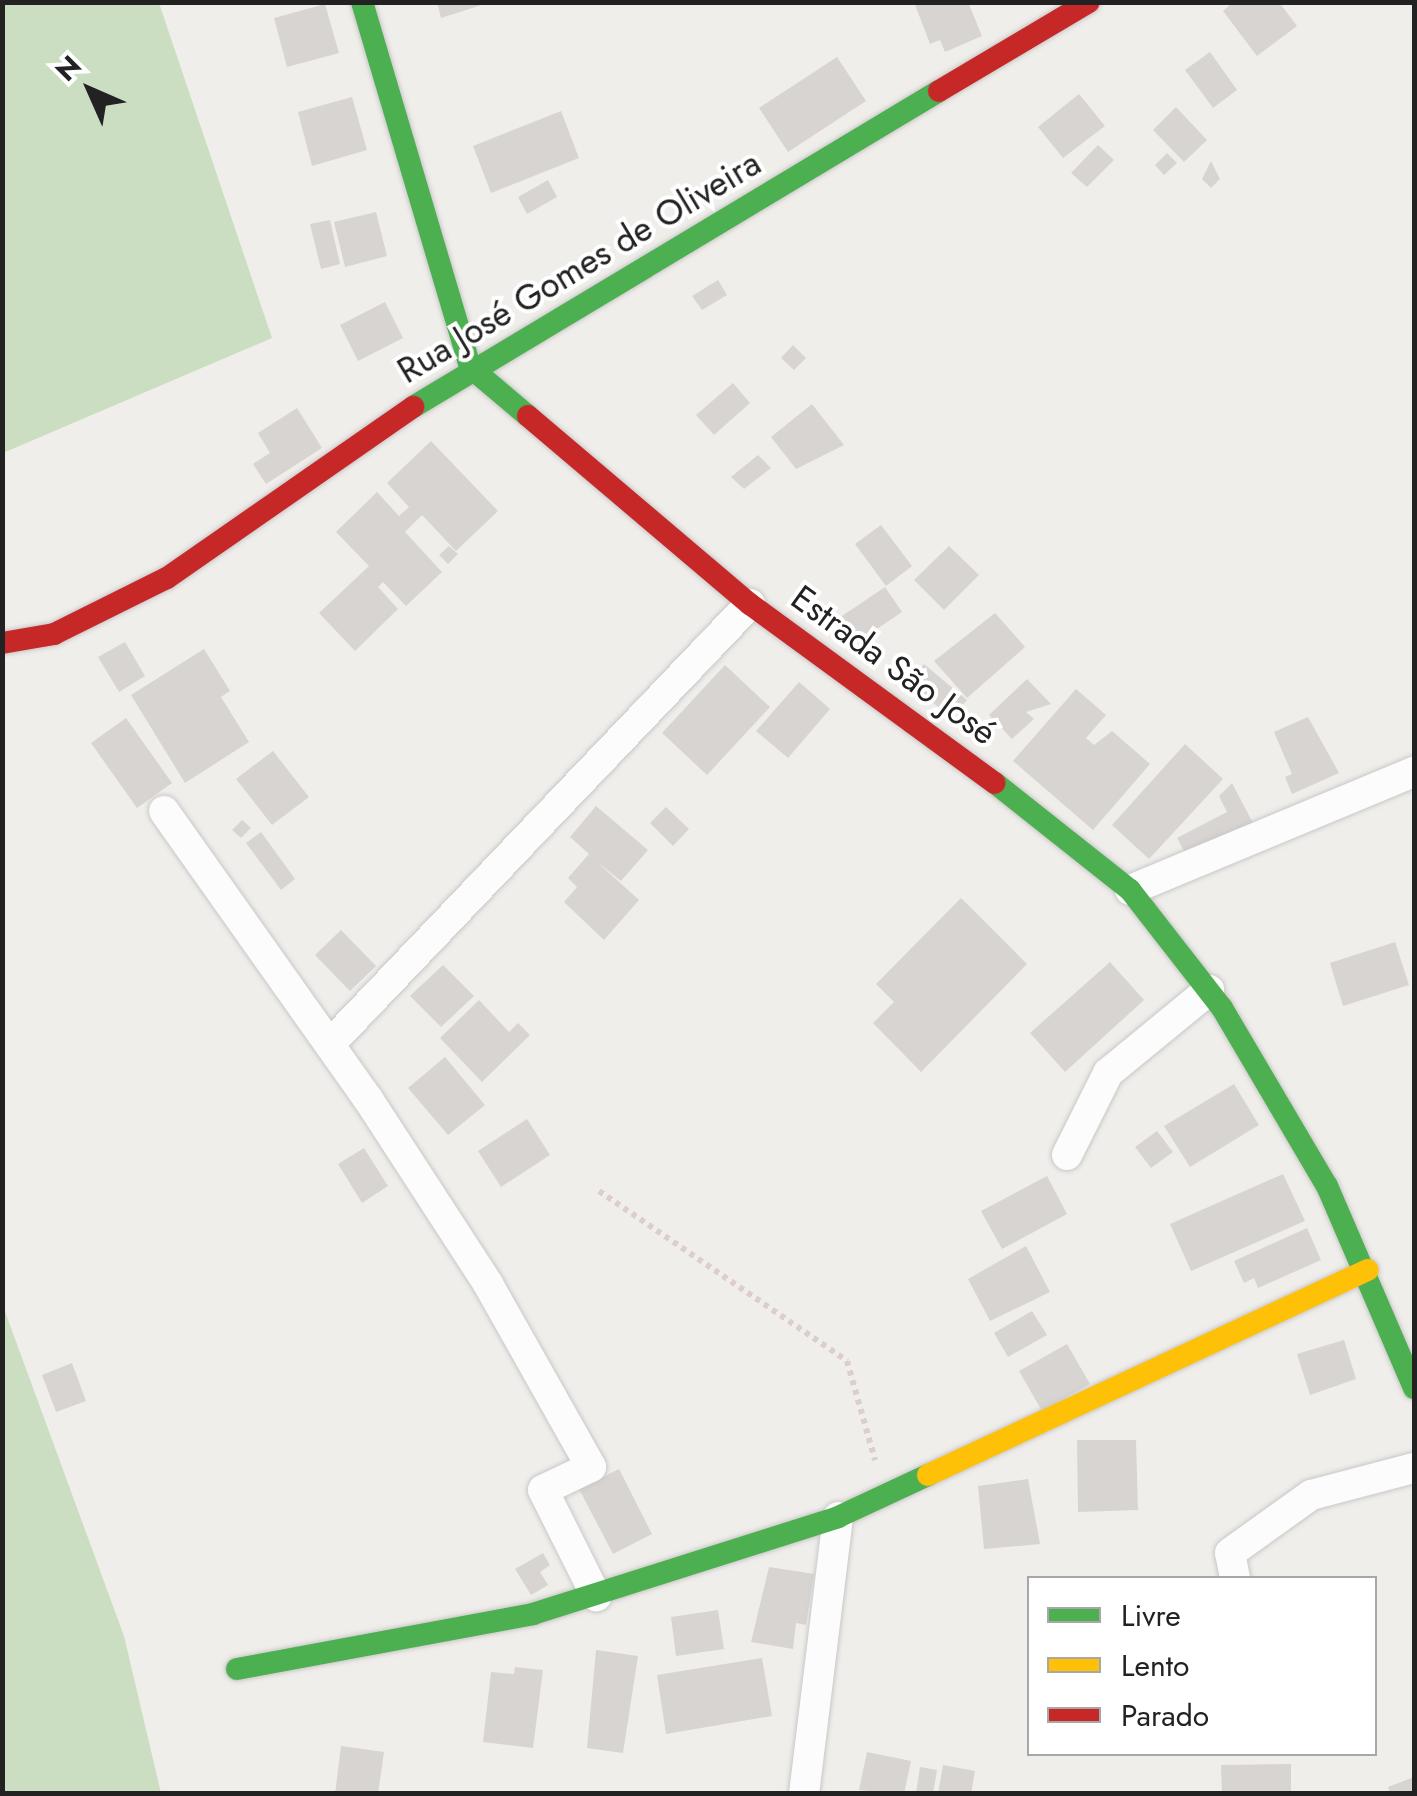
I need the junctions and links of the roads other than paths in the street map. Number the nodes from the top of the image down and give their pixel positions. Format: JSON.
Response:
{"nodes":[{"id":1,"x":362,"y":2,"type":"edge"},
{"id":2,"x":1088,"y":2,"type":"edge"},
{"id":3,"x":470,"y":366,"type":"junction"},
{"id":4,"x":750,"y":604,"type":"junction"},
{"id":5,"x":2,"y":643,"type":"edge"},
{"id":6,"x":1414,"y":772,"type":"edge"},
{"id":7,"x":164,"y":811,"type":"dead end"},
{"id":8,"x":1130,"y":890,"type":"junction"},
{"id":9,"x":1209,"y":990,"type":"junction"},
{"id":10,"x":331,"y":1043,"type":"junction"},
{"id":11,"x":1067,"y":1155,"type":"dead end"},
{"id":12,"x":1367,"y":1270,"type":"junction"},
{"id":13,"x":1414,"y":1388,"type":"edge"},
{"id":14,"x":1414,"y":1468,"type":"edge"},
{"id":15,"x":838,"y":1517,"type":"junction"},
{"id":16,"x":1236,"y":1576,"type":"edge"},
{"id":17,"x":596,"y":1596,"type":"junction"},
{"id":18,"x":237,"y":1669,"type":"dead end"},
{"id":19,"x":804,"y":1794,"type":"edge"}],
"edges":[{"from":1,"to":3,"type":"street"},
{"from":2,"to":3,"type":"street","name":"Rua José Gomes de Oliveira"},
{"from":3,"to":4,"type":"street","name":"Estrada São José"},
{"from":3,"to":5,"type":"street","name":"Rua José Gomes de Oliveira"},
{"from":4,"to":8,"type":"street","name":"Estrada São José"},
{"from":4,"to":10,"type":"street"},
{"from":6,"to":8,"type":"street"},
{"from":7,"to":10,"type":"street"},
{"from":8,"to":9,"type":"street","name":"Estrada São José"},
{"from":9,"to":11,"type":"street"},
{"from":9,"to":12,"type":"street","name":"Estrada São José"},
{"from":10,"to":17,"type":"street"},
{"from":12,"to":13,"type":"street","name":"Estrada São José"},
{"from":12,"to":15,"type":"street"},
{"from":14,"to":16,"type":"street"},
{"from":15,"to":17,"type":"street"},
{"from":15,"to":19,"type":"street"},
{"from":17,"to":18,"type":"street"}]}
